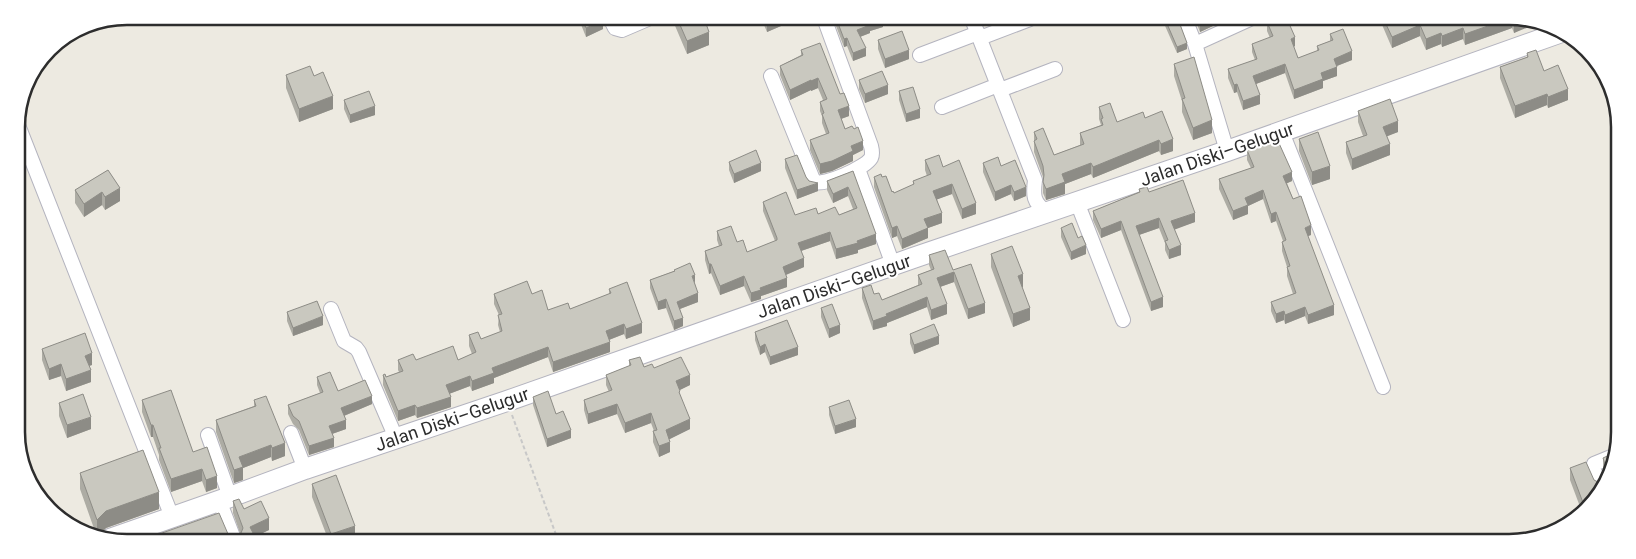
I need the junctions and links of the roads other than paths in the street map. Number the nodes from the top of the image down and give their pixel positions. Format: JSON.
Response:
{"nodes":[{"id":1,"x":614,"y":25,"type":"edge"},
{"id":2,"x":634,"y":25,"type":"edge"},
{"id":3,"x":827,"y":25,"type":"edge"},
{"id":4,"x":975,"y":25,"type":"edge"},
{"id":5,"x":1011,"y":25,"type":"edge"},
{"id":6,"x":1187,"y":25,"type":"edge"},
{"id":7,"x":1237,"y":25,"type":"edge"},
{"id":8,"x":979,"y":35,"type":"junction"},
{"id":9,"x":1553,"y":35,"type":"edge"},
{"id":10,"x":1195,"y":44,"type":"junction"},
{"id":11,"x":920,"y":55,"type":"dead end"},
{"id":12,"x":1055,"y":69,"type":"dead end"},
{"id":13,"x":771,"y":76,"type":"dead end"},
{"id":14,"x":999,"y":87,"type":"junction"},
{"id":15,"x":942,"y":106,"type":"dead end"},
{"id":16,"x":1282,"y":132,"type":"junction"},
{"id":17,"x":25,"y":143,"type":"edge"},
{"id":18,"x":1227,"y":151,"type":"junction"},
{"id":19,"x":858,"y":169,"type":"junction"},
{"id":20,"x":1077,"y":202,"type":"junction"},
{"id":21,"x":1046,"y":212,"type":"junction"},
{"id":22,"x":893,"y":265,"type":"junction"},
{"id":23,"x":331,"y":309,"type":"dead end"},
{"id":24,"x":1123,"y":320,"type":"dead end"},
{"id":25,"x":1383,"y":387,"type":"dead end"},
{"id":26,"x":291,"y":433,"type":"dead end"},
{"id":27,"x":208,"y":435,"type":"dead end"},
{"id":28,"x":396,"y":438,"type":"junction"},
{"id":29,"x":1608,"y":458,"type":"edge"},
{"id":30,"x":305,"y":469,"type":"junction"},
{"id":31,"x":1598,"y":481,"type":"edge"},
{"id":32,"x":225,"y":499,"type":"junction"},
{"id":33,"x":172,"y":517,"type":"junction"},
{"id":34,"x":125,"y":534,"type":"edge"},
{"id":35,"x":233,"y":534,"type":"edge"}],
"edges":[{"from":1,"to":2,"type":"street"},
{"from":3,"to":19,"type":"street"},
{"from":4,"to":8,"type":"street"},
{"from":5,"to":8,"type":"street"},
{"from":6,"to":10,"type":"street"},
{"from":7,"to":10,"type":"street"},
{"from":8,"to":11,"type":"street"},
{"from":8,"to":14,"type":"street"},
{"from":9,"to":16,"type":"main road","name":"Jalan Diski–Gelugur"},
{"from":10,"to":18,"type":"street"},
{"from":12,"to":14,"type":"street"},
{"from":13,"to":19,"type":"street"},
{"from":14,"to":15,"type":"street"},
{"from":14,"to":21,"type":"street"},
{"from":16,"to":18,"type":"main road","name":"Jalan Diski–Gelugur"},
{"from":16,"to":25,"type":"street"},
{"from":17,"to":33,"type":"street"},
{"from":18,"to":20,"type":"main road","name":"Jalan Diski–Gelugur"},
{"from":19,"to":22,"type":"street"},
{"from":20,"to":21,"type":"main road","name":"Jalan Diski–Gelugur"},
{"from":20,"to":24,"type":"street"},
{"from":21,"to":22,"type":"main road","name":"Jalan Diski–Gelugur"},
{"from":22,"to":28,"type":"main road","name":"Jalan Diski–Gelugur"},
{"from":23,"to":28,"type":"street"},
{"from":26,"to":30,"type":"street"},
{"from":27,"to":32,"type":"street"},
{"from":28,"to":30,"type":"main road","name":"Jalan Diski–Gelugur"},
{"from":29,"to":31,"type":"street"},
{"from":30,"to":32,"type":"main road","name":"Jalan Diski–Gelugur"},
{"from":32,"to":33,"type":"main road","name":"Jalan Diski–Gelugur"},
{"from":32,"to":35,"type":"street"},
{"from":33,"to":34,"type":"main road","name":"Jalan Diski–Gelugur"}]}
